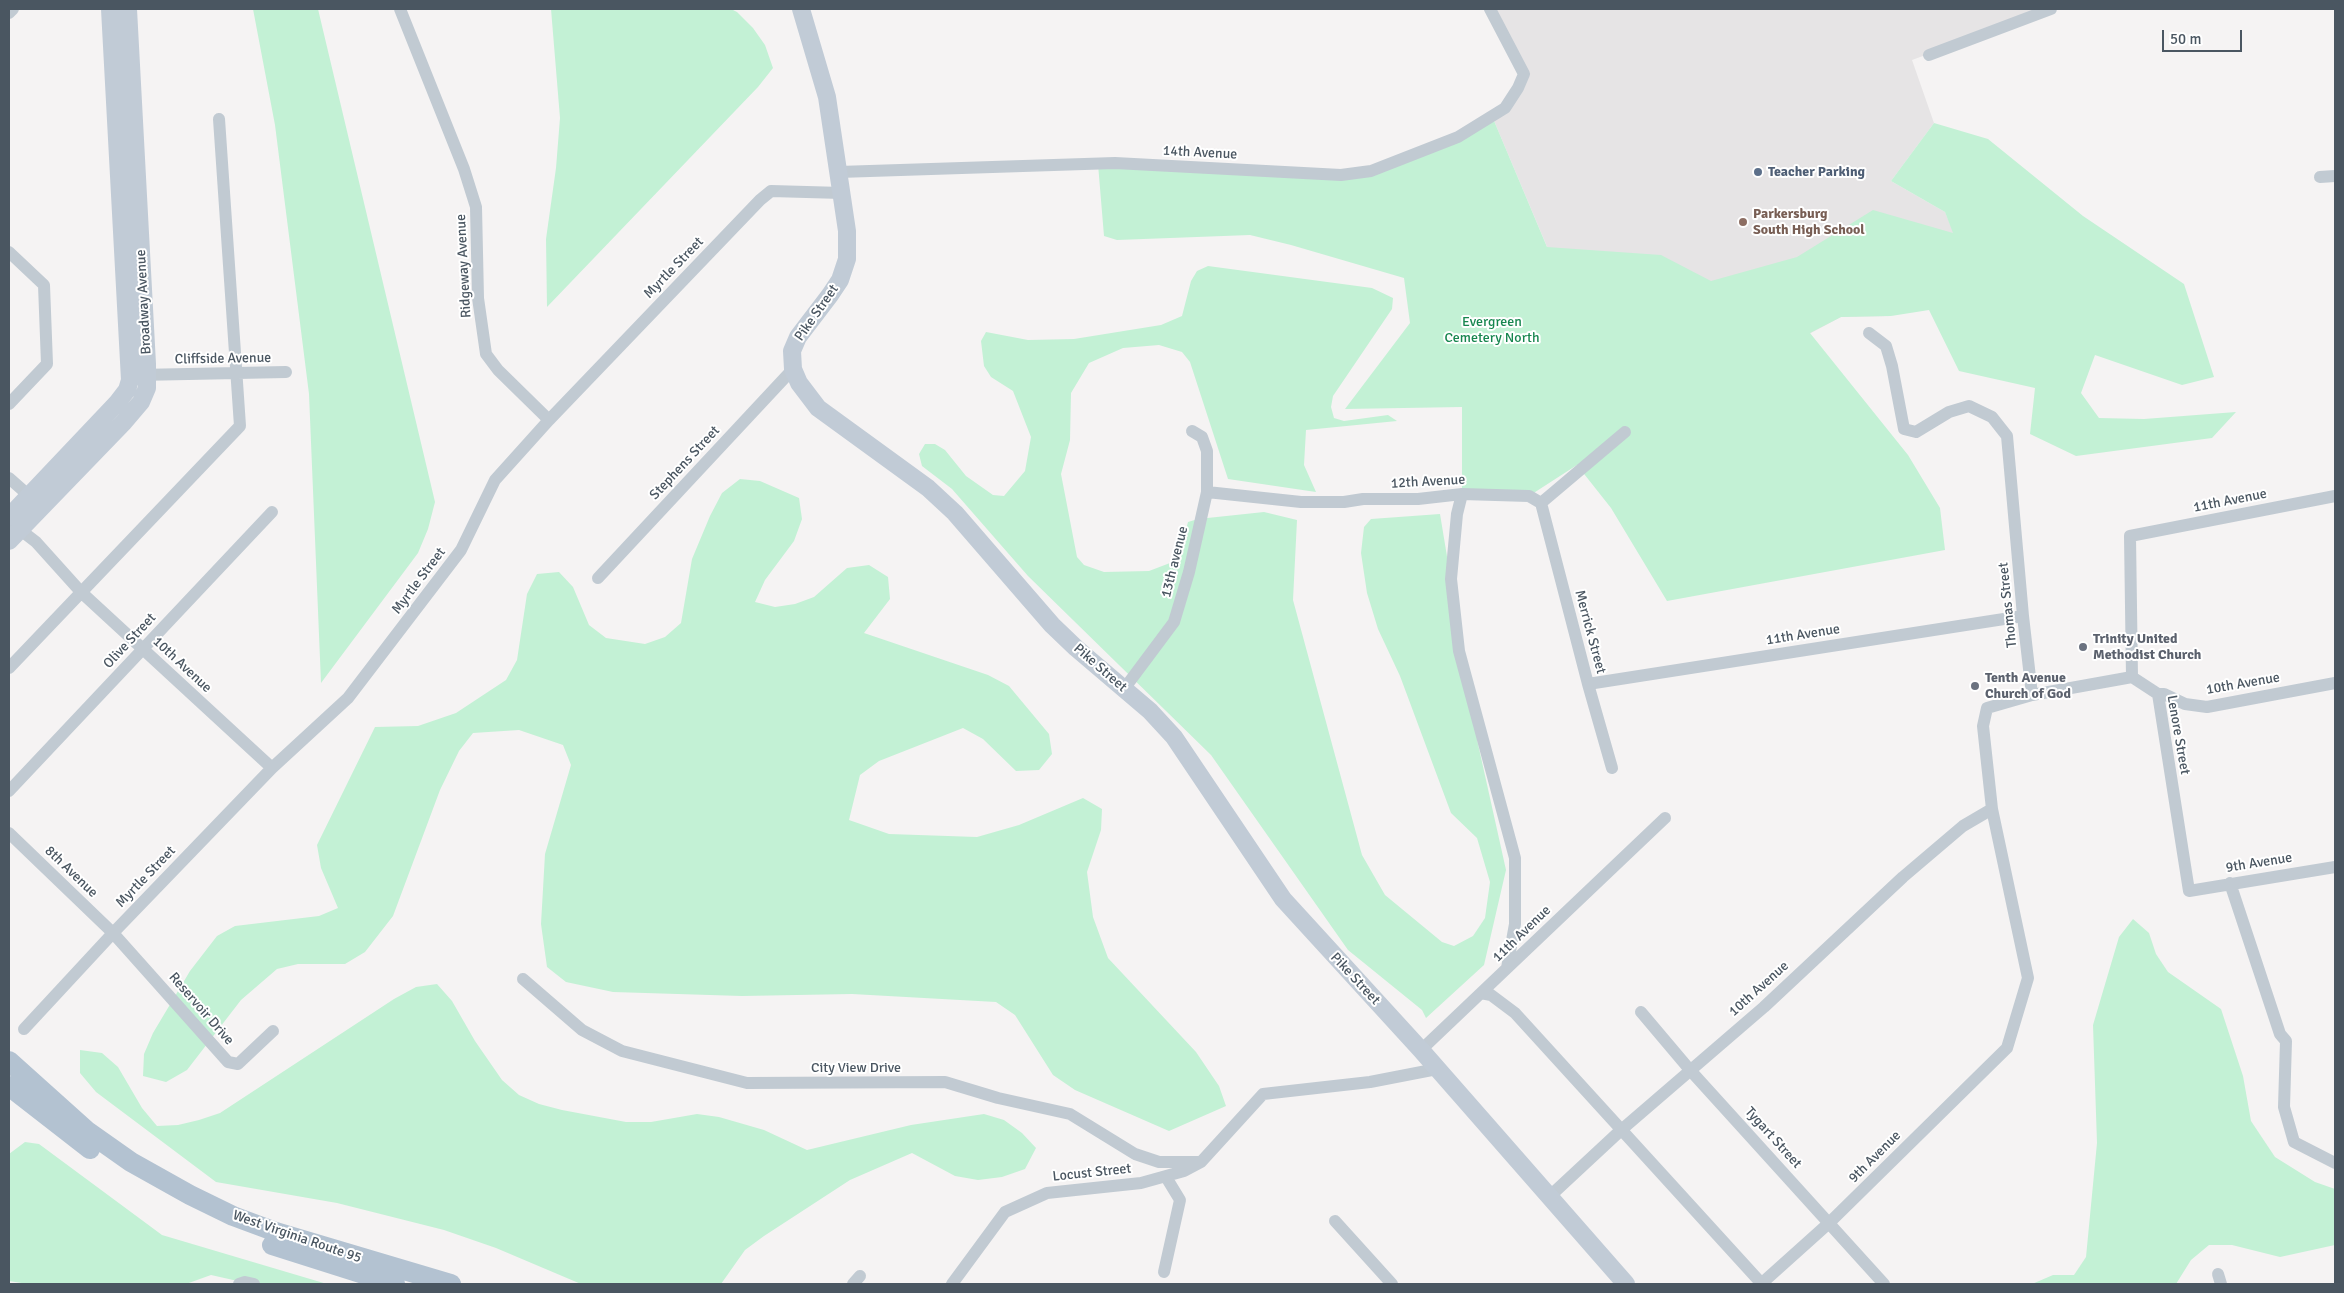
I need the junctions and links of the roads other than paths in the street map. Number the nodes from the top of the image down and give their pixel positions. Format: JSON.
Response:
{"nodes":[{"id":1,"x":13,"y":9,"type":"edge"},
{"id":2,"x":110,"y":9,"type":"edge"},
{"id":3,"x":128,"y":9,"type":"edge"},
{"id":4,"x":400,"y":9,"type":"edge"},
{"id":5,"x":801,"y":9,"type":"edge"},
{"id":6,"x":1490,"y":9,"type":"edge"},
{"id":7,"x":2051,"y":9,"type":"edge"},
{"id":8,"x":9,"y":13,"type":"edge"},
{"id":9,"x":1929,"y":55,"type":"dead end"},
{"id":10,"x":219,"y":119,"type":"dead end"},
{"id":11,"x":839,"y":172,"type":"junction"},
{"id":12,"x":2335,"y":176,"type":"edge"},
{"id":13,"x":2320,"y":177,"type":"dead end"},
{"id":14,"x":842,"y":192,"type":"junction"},
{"id":15,"x":9,"y":252,"type":"edge"},
{"id":16,"x":1869,"y":333,"type":"dead end"},
{"id":17,"x":794,"y":368,"type":"junction"},
{"id":18,"x":286,"y":372,"type":"dead end"},
{"id":19,"x":235,"y":374,"type":"junction"},
{"id":20,"x":139,"y":375,"type":"junction"},
{"id":21,"x":9,"y":404,"type":"edge"},
{"id":22,"x":549,"y":420,"type":"junction"},
{"id":23,"x":1192,"y":431,"type":"dead end"},
{"id":24,"x":1625,"y":432,"type":"dead end"},
{"id":25,"x":9,"y":478,"type":"edge"},
{"id":26,"x":1207,"y":492,"type":"junction"},
{"id":27,"x":1462,"y":494,"type":"junction"},
{"id":28,"x":2335,"y":496,"type":"edge"},
{"id":29,"x":36,"y":502,"type":"junction"},
{"id":30,"x":1541,"y":502,"type":"junction"},
{"id":31,"x":272,"y":512,"type":"dead end"},
{"id":32,"x":12,"y":527,"type":"edge"},
{"id":33,"x":598,"y":578,"type":"dead end"},
{"id":34,"x":81,"y":592,"type":"junction"},
{"id":35,"x":2023,"y":616,"type":"junction"},
{"id":36,"x":143,"y":649,"type":"junction"},
{"id":37,"x":9,"y":668,"type":"edge"},
{"id":38,"x":2132,"y":677,"type":"junction"},
{"id":39,"x":2335,"y":683,"type":"edge"},
{"id":40,"x":1588,"y":684,"type":"junction"},
{"id":41,"x":1124,"y":689,"type":"junction"},
{"id":42,"x":2158,"y":694,"type":"junction"},
{"id":43,"x":2032,"y":695,"type":"junction"},
{"id":44,"x":272,"y":768,"type":"junction"},
{"id":45,"x":1612,"y":768,"type":"dead end"},
{"id":46,"x":9,"y":791,"type":"edge"},
{"id":47,"x":1992,"y":809,"type":"junction"},
{"id":48,"x":1665,"y":818,"type":"dead end"},
{"id":49,"x":9,"y":833,"type":"edge"},
{"id":50,"x":2335,"y":867,"type":"edge"},
{"id":51,"x":2230,"y":883,"type":"junction"},
{"id":52,"x":2189,"y":891,"type":"joint"},
{"id":53,"x":113,"y":933,"type":"junction"},
{"id":54,"x":1508,"y":968,"type":"junction"},
{"id":55,"x":523,"y":979,"type":"dead end"},
{"id":56,"x":1481,"y":993,"type":"junction"},
{"id":57,"x":1640,"y":1012,"type":"dead end"},
{"id":58,"x":24,"y":1029,"type":"dead end"},
{"id":59,"x":273,"y":1031,"type":"dead end"},
{"id":60,"x":1421,"y":1050,"type":"junction"},
{"id":61,"x":9,"y":1061,"type":"edge"},
{"id":62,"x":1437,"y":1068,"type":"junction"},
{"id":63,"x":1690,"y":1070,"type":"junction"},
{"id":64,"x":9,"y":1086,"type":"edge"},
{"id":65,"x":1620,"y":1130,"type":"junction"},
{"id":66,"x":1201,"y":1162,"type":"junction"},
{"id":67,"x":2335,"y":1163,"type":"edge"},
{"id":68,"x":1166,"y":1177,"type":"junction"},
{"id":69,"x":1549,"y":1197,"type":"junction"},
{"id":70,"x":1335,"y":1220,"type":"dead end"},
{"id":71,"x":1829,"y":1223,"type":"junction"},
{"id":72,"x":1164,"y":1272,"type":"dead end"},
{"id":73,"x":395,"y":1284,"type":"edge"},
{"id":74,"x":450,"y":1284,"type":"edge"},
{"id":75,"x":952,"y":1284,"type":"edge"},
{"id":76,"x":1392,"y":1284,"type":"edge"},
{"id":77,"x":1626,"y":1284,"type":"edge"},
{"id":78,"x":1761,"y":1284,"type":"edge"},
{"id":79,"x":1884,"y":1284,"type":"edge"}],
"edges":[{"from":1,"to":8,"type":"street"},
{"from":2,"to":20,"type":"main road","name":"Broadway Avenue"},
{"from":3,"to":20,"type":"main road","name":"Broadway Avenue"},
{"from":4,"to":22,"type":"street","name":"Ridgeway Avenue"},
{"from":5,"to":11,"type":"main road","name":"Pike Street"},
{"from":6,"to":11,"type":"street","name":"14th Avenue"},
{"from":7,"to":9,"type":"street"},
{"from":10,"to":19,"type":"street"},
{"from":11,"to":14,"type":"main road","name":"Pike Street"},
{"from":12,"to":13,"type":"street"},
{"from":14,"to":17,"type":"main road","name":"Pike Street"},
{"from":14,"to":22,"type":"street","name":"Myrtle Street"},
{"from":15,"to":21,"type":"street"},
{"from":16,"to":35,"type":"street","name":"Thomas Street"},
{"from":17,"to":33,"type":"street","name":"Stephens Street"},
{"from":17,"to":41,"type":"main road","name":"Pike Street"},
{"from":18,"to":19,"type":"street","name":"Cliffside Avenue"},
{"from":19,"to":20,"type":"street","name":"Cliffside Avenue"},
{"from":19,"to":34,"type":"street"},
{"from":20,"to":29,"type":"main road","name":"Broadway Avenue"},
{"from":22,"to":44,"type":"street","name":"Myrtle Street"},
{"from":23,"to":26,"type":"street","name":"13th avenue"},
{"from":24,"to":30,"type":"street"},
{"from":25,"to":29,"type":"street"},
{"from":26,"to":27,"type":"street","name":"12th Avenue"},
{"from":26,"to":41,"type":"street","name":"13th avenue"},
{"from":27,"to":30,"type":"street","name":"12th Avenue"},
{"from":27,"to":54,"type":"street"},
{"from":28,"to":38,"type":"street","name":"11th Avenue"},
{"from":29,"to":32,"type":"main road","name":"Broadway Avenue"},
{"from":30,"to":40,"type":"street","name":"Merrick Street"},
{"from":31,"to":36,"type":"street","name":"Olive Street"},
{"from":32,"to":34,"type":"street","name":"10th Avenue"},
{"from":34,"to":36,"type":"street","name":"10th Avenue"},
{"from":34,"to":37,"type":"street"},
{"from":35,"to":40,"type":"street","name":"11th Avenue"},
{"from":35,"to":43,"type":"street","name":"Thomas Street"},
{"from":36,"to":44,"type":"street","name":"10th Avenue"},
{"from":36,"to":46,"type":"street","name":"Olive Street"},
{"from":38,"to":42,"type":"street","name":"Lenore Street"},
{"from":38,"to":43,"type":"street"},
{"from":39,"to":42,"type":"street","name":"10th Avenue"},
{"from":40,"to":45,"type":"street","name":"Merrick Street"},
{"from":41,"to":60,"type":"main road","name":"Pike Street"},
{"from":42,"to":52,"type":"street","name":"Lenore Street"},
{"from":43,"to":47,"type":"street"},
{"from":44,"to":53,"type":"street","name":"Myrtle Street"},
{"from":47,"to":63,"type":"street","name":"10th Avenue"},
{"from":47,"to":71,"type":"street","name":"9th Avenue"},
{"from":48,"to":54,"type":"street","name":"11th Avenue"},
{"from":49,"to":53,"type":"street","name":"8th Avenue"},
{"from":50,"to":51,"type":"street","name":"9th Avenue"},
{"from":51,"to":52,"type":"street","name":"9th Avenue"},
{"from":51,"to":67,"type":"street"},
{"from":53,"to":58,"type":"street","name":"Myrtle Street"},
{"from":53,"to":59,"type":"street","name":"Reservoir Drive"},
{"from":54,"to":56,"type":"street","name":"11th Avenue"},
{"from":55,"to":66,"type":"street","name":"City View Drive"},
{"from":56,"to":60,"type":"street","name":"11th Avenue"},
{"from":56,"to":65,"type":"street"},
{"from":57,"to":63,"type":"street","name":"Tygart Street"},
{"from":60,"to":62,"type":"main road","name":"Pike Street"},
{"from":61,"to":74,"type":"main road","name":"West Virginia Route 95"},
{"from":62,"to":66,"type":"street"},
{"from":62,"to":69,"type":"main road","name":"Pike Street"},
{"from":63,"to":65,"type":"street","name":"10th Avenue"},
{"from":63,"to":71,"type":"street","name":"Tygart Street"},
{"from":64,"to":73,"type":"main road","name":"West Virginia Route 95"},
{"from":65,"to":69,"type":"street","name":"10th Avenue"},
{"from":65,"to":78,"type":"street"},
{"from":66,"to":68,"type":"street","name":"Locust Street"},
{"from":68,"to":72,"type":"street"},
{"from":68,"to":75,"type":"street","name":"Locust Street"},
{"from":69,"to":77,"type":"main road","name":"Pike Street"},
{"from":70,"to":76,"type":"street"},
{"from":71,"to":78,"type":"street","name":"9th Avenue"},
{"from":71,"to":79,"type":"street","name":"Tygart Street"}]}
